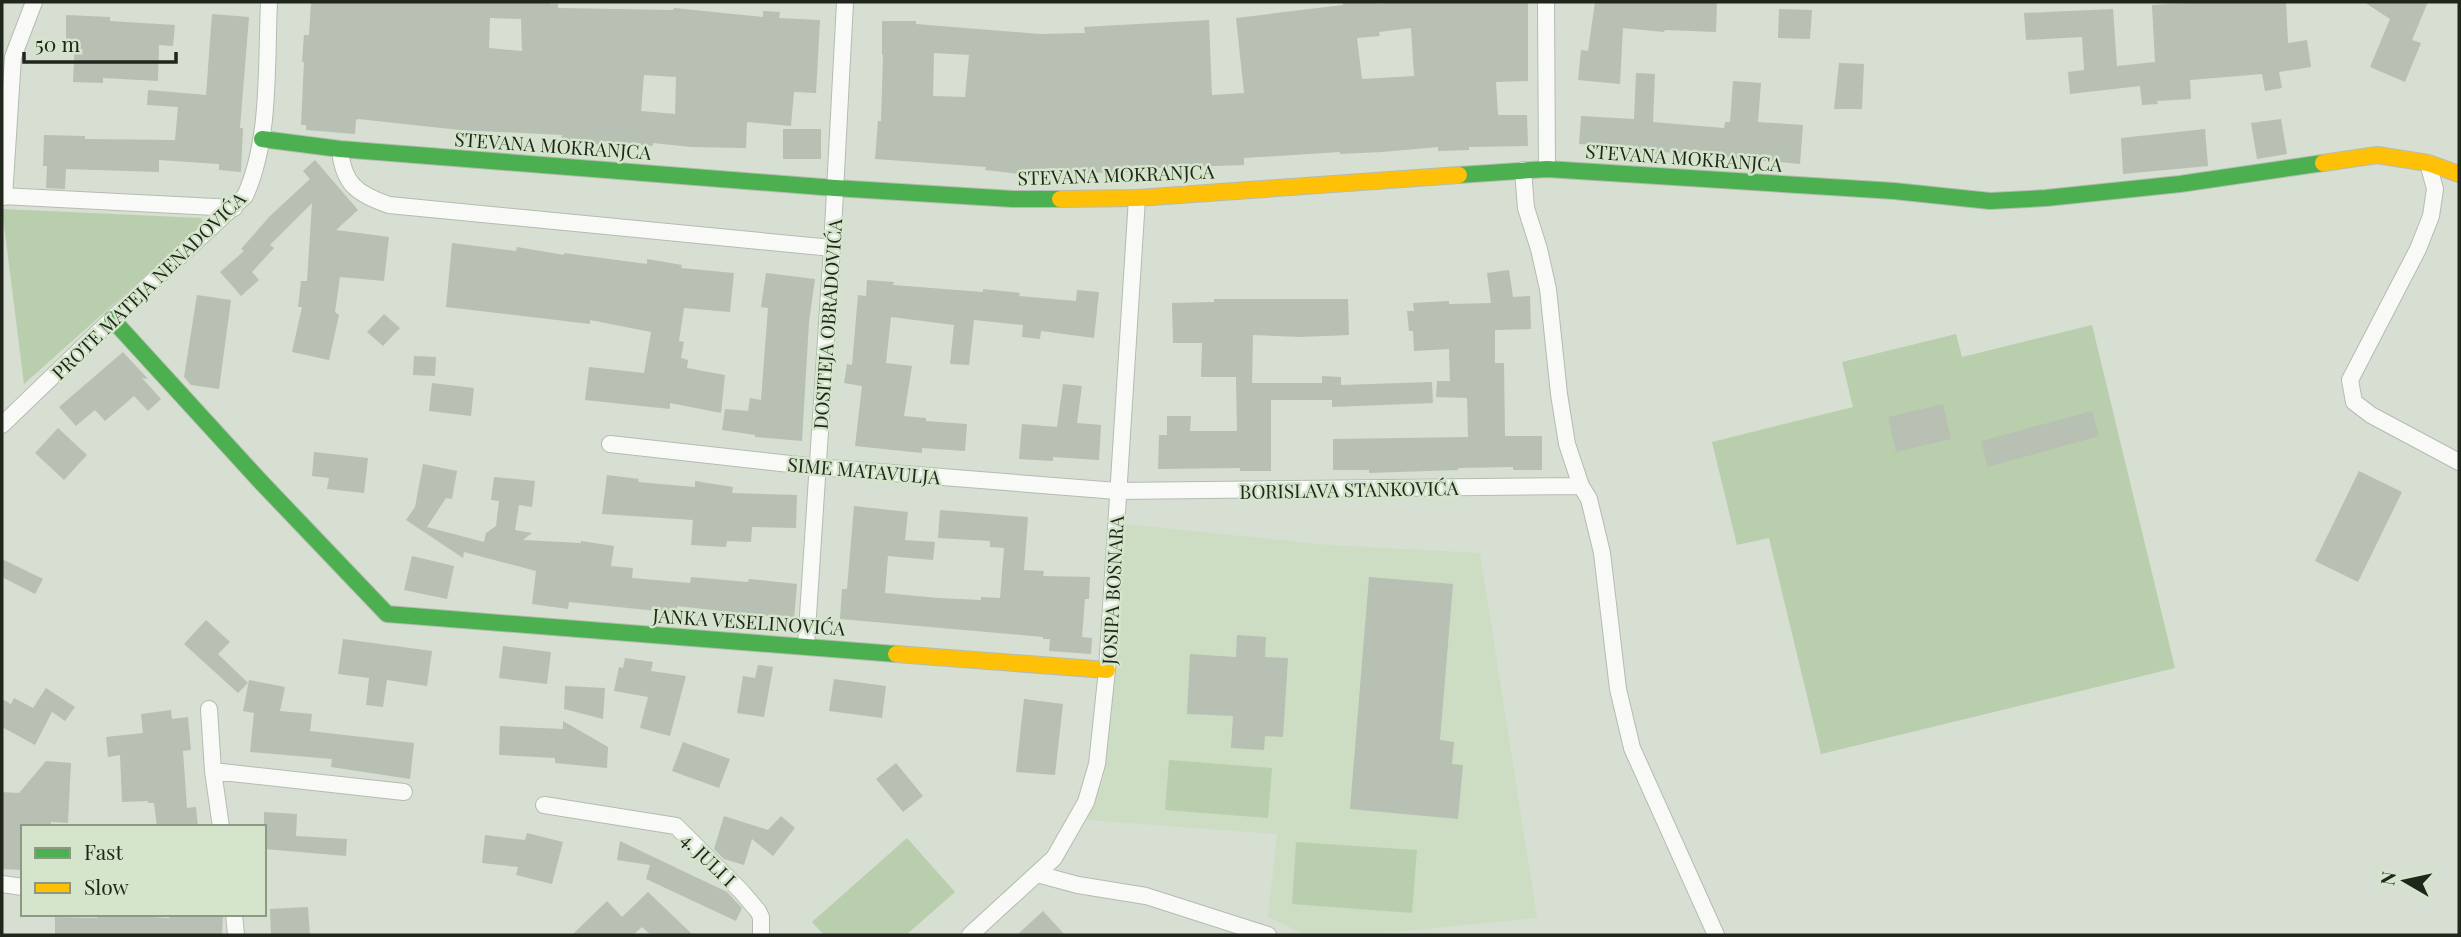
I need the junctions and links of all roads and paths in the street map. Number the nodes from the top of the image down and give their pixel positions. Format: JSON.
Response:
{"nodes":[{"id":1,"x":34,"y":2,"type":"edge"},
{"id":2,"x":269,"y":2,"type":"edge"},
{"id":3,"x":845,"y":2,"type":"edge"},
{"id":4,"x":1546,"y":2,"type":"edge"},
{"id":5,"x":262,"y":139,"type":"junction"},
{"id":6,"x":340,"y":149,"type":"junction"},
{"id":7,"x":2428,"y":163,"type":"junction"},
{"id":8,"x":1547,"y":169,"type":"junction"},
{"id":9,"x":1523,"y":170,"type":"junction"},
{"id":10,"x":2459,"y":174,"type":"edge"},
{"id":11,"x":835,"y":188,"type":"junction"},
{"id":12,"x":3,"y":196,"type":"edge"},
{"id":13,"x":1137,"y":198,"type":"junction"},
{"id":14,"x":234,"y":208,"type":"junction"},
{"id":15,"x":832,"y":248,"type":"junction"},
{"id":16,"x":112,"y":319,"type":"junction"},
{"id":17,"x":2,"y":425,"type":"edge"},
{"id":18,"x":610,"y":444,"type":"dead end"},
{"id":19,"x":2459,"y":462,"type":"edge"},
{"id":20,"x":817,"y":467,"type":"junction"},
{"id":21,"x":1581,"y":486,"type":"junction"},
{"id":22,"x":1118,"y":491,"type":"junction"},
{"id":23,"x":806,"y":646,"type":"junction"},
{"id":24,"x":1107,"y":670,"type":"junction"},
{"id":25,"x":209,"y":709,"type":"dead end"},
{"id":26,"x":213,"y":771,"type":"junction"},
{"id":27,"x":404,"y":792,"type":"dead end"},
{"id":28,"x":544,"y":805,"type":"dead end"},
{"id":29,"x":221,"y":825,"type":"edge"},
{"id":30,"x":1037,"y":874,"type":"junction"},
{"id":31,"x":2,"y":884,"type":"edge"},
{"id":32,"x":21,"y":887,"type":"edge"},
{"id":33,"x":234,"y":916,"type":"edge"},
{"id":34,"x":236,"y":935,"type":"edge"},
{"id":35,"x":761,"y":935,"type":"edge"},
{"id":36,"x":970,"y":935,"type":"edge"},
{"id":37,"x":1268,"y":935,"type":"edge"},
{"id":38,"x":1716,"y":935,"type":"edge"}],
"edges":[{"from":1,"to":12,"type":"street"},
{"from":2,"to":5,"type":"street","name":"PROTE MATEJA NENADOVIĆA"},
{"from":3,"to":11,"type":"street","name":"DOSITEJA OBRADOVIĆA"},
{"from":4,"to":8,"type":"street"},
{"from":5,"to":6,"type":"street","name":"STEVANA MOKRANJCA"},
{"from":5,"to":14,"type":"street","name":"PROTE MATEJA NENADOVIĆA"},
{"from":6,"to":11,"type":"street","name":"STEVANA MOKRANJCA"},
{"from":6,"to":15,"type":"street"},
{"from":7,"to":8,"type":"street","name":"STEVANA MOKRANJCA"},
{"from":7,"to":10,"type":"street","name":"STEVANA MOKRANJCA"},
{"from":7,"to":19,"type":"street"},
{"from":8,"to":9,"type":"street","name":"STEVANA MOKRANJCA"},
{"from":9,"to":13,"type":"street","name":"STEVANA MOKRANJCA"},
{"from":9,"to":21,"type":"street"},
{"from":11,"to":13,"type":"street","name":"STEVANA MOKRANJCA"},
{"from":11,"to":15,"type":"street","name":"DOSITEJA OBRADOVIĆA"},
{"from":12,"to":14,"type":"street"},
{"from":13,"to":22,"type":"street","name":"JOSIPA BOSNARA"},
{"from":14,"to":16,"type":"street","name":"PROTE MATEJA NENADOVIĆA"},
{"from":15,"to":20,"type":"street","name":"DOSITEJA OBRADOVIĆA"},
{"from":16,"to":17,"type":"street","name":"PROTE MATEJA NENADOVIĆA"},
{"from":16,"to":23,"type":"street","name":"JANKA VESELINOVIĆA"},
{"from":18,"to":20,"type":"street","name":"SIME MATAVULJA"},
{"from":20,"to":22,"type":"street","name":"SIME MATAVULJA"},
{"from":20,"to":23,"type":"street","name":"DOSITEJA OBRADOVIĆA"},
{"from":21,"to":22,"type":"street","name":"BORISLAVA STANKOVIĆA"},
{"from":21,"to":38,"type":"street"},
{"from":22,"to":24,"type":"street","name":"JOSIPA BOSNARA"},
{"from":23,"to":24,"type":"street","name":"JANKA VESELINOVIĆA"},
{"from":24,"to":30,"type":"street","name":"JOSIPA BOSNARA"},
{"from":25,"to":26,"type":"street"},
{"from":26,"to":27,"type":"street"},
{"from":26,"to":29,"type":"street"},
{"from":28,"to":35,"type":"street","name":"4. JULI I"},
{"from":30,"to":36,"type":"street","name":"JOSIPA BOSNARA"},
{"from":30,"to":37,"type":"street"},
{"from":31,"to":32,"type":"street"},
{"from":33,"to":34,"type":"street"}]}
